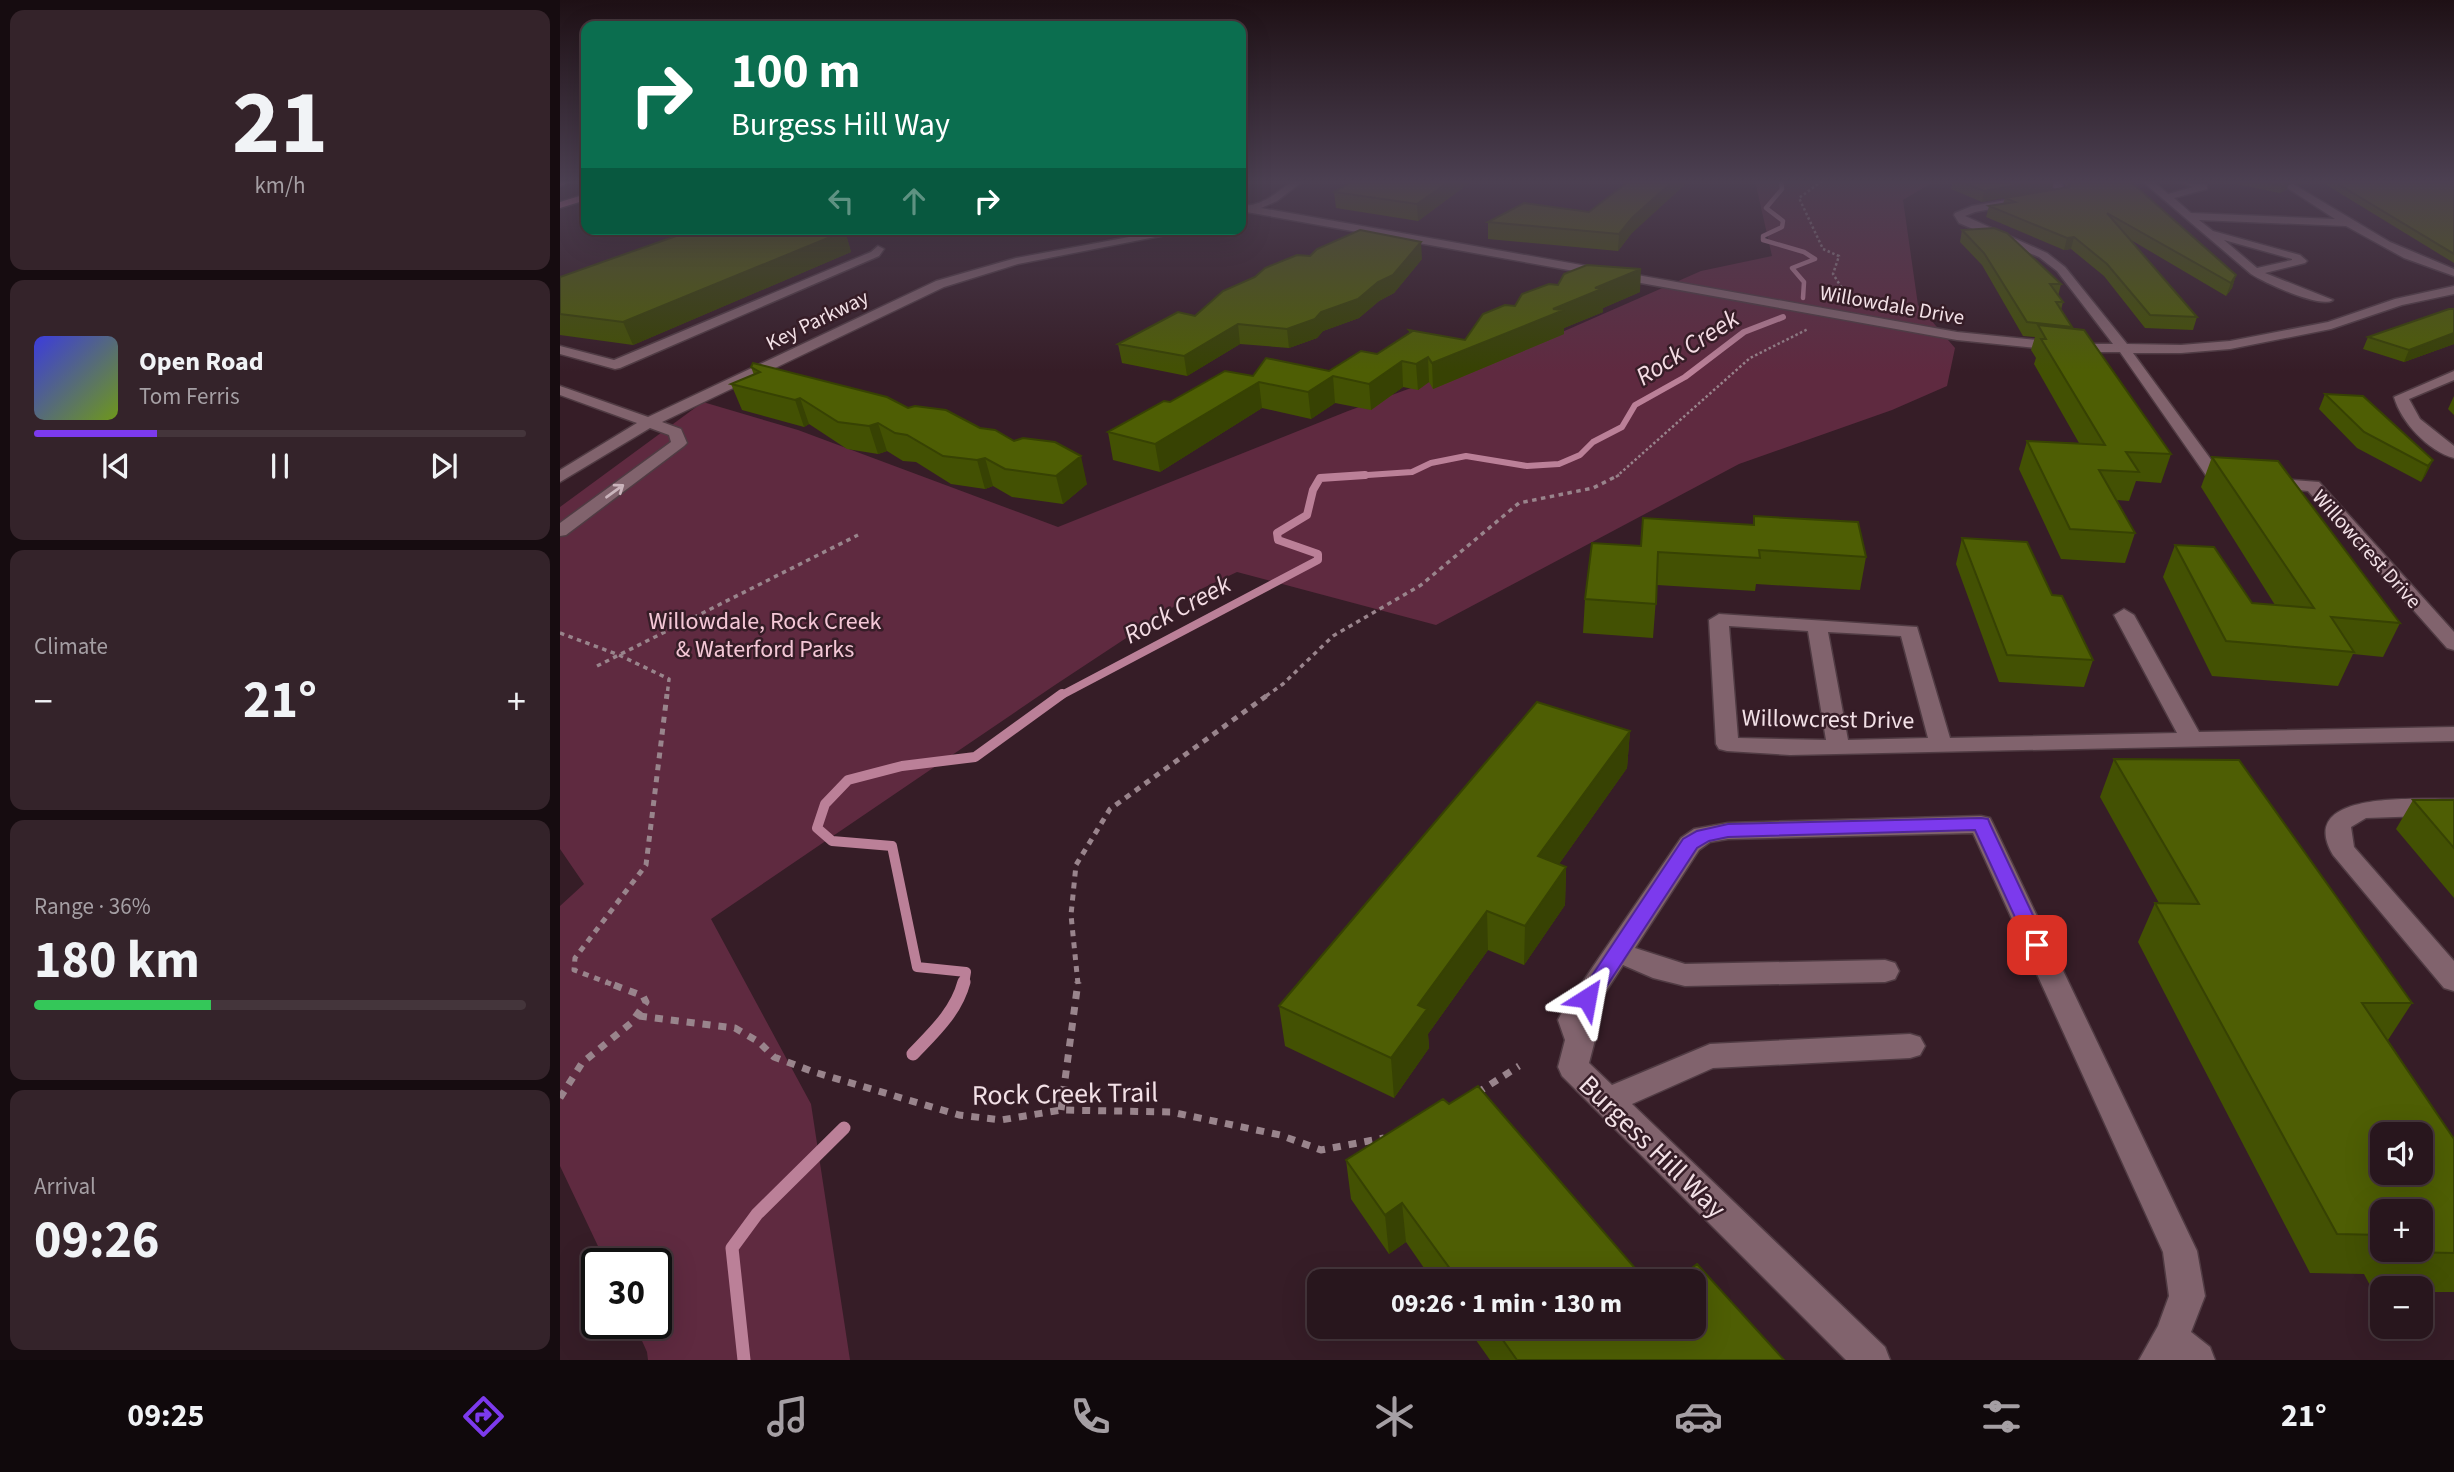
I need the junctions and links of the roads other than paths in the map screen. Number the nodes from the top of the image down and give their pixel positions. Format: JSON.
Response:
{"nodes":[{"id":1,"x":1104,"y":244,"type":"edge"},
{"id":2,"x":1440,"y":244,"type":"edge"},
{"id":3,"x":2018,"y":244,"type":"edge"},
{"id":4,"x":2223,"y":244,"type":"edge"},
{"id":5,"x":2252,"y":244,"type":"edge"},
{"id":6,"x":2387,"y":244,"type":"edge"},
{"id":7,"x":878,"y":249,"type":"dead end"},
{"id":8,"x":2255,"y":272,"type":"junction"},
{"id":9,"x":2454,"y":273,"type":"edge"},
{"id":10,"x":2454,"y":290,"type":"edge"},
{"id":11,"x":2327,"y":300,"type":"dead end"},
{"id":12,"x":2124,"y":349,"type":"junction"},
{"id":13,"x":560,"y":350,"type":"edge"},
{"id":14,"x":2454,"y":375,"type":"edge"},
{"id":15,"x":560,"y":390,"type":"edge"},
{"id":16,"x":649,"y":422,"type":"junction"},
{"id":17,"x":2454,"y":453,"type":"edge"},
{"id":18,"x":560,"y":477,"type":"edge"},
{"id":19,"x":560,"y":531,"type":"edge"},
{"id":20,"x":2124,"y":615,"type":"dead end"},
{"id":21,"x":1817,"y":626,"type":"junction"},
{"id":22,"x":2454,"y":644,"type":"edge"},
{"id":23,"x":2454,"y":734,"type":"edge"},
{"id":24,"x":2192,"y":740,"type":"junction"},
{"id":25,"x":1941,"y":746,"type":"junction"},
{"id":26,"x":1838,"y":747,"type":"junction"},
{"id":27,"x":2454,"y":807,"type":"edge"},
{"id":28,"x":1618,"y":952,"type":"junction"},
{"id":29,"x":1885,"y":971,"type":"dead end"},
{"id":30,"x":2454,"y":980,"type":"edge"},
{"id":31,"x":1910,"y":1046,"type":"dead end"},
{"id":32,"x":1608,"y":1101,"type":"junction"},
{"id":33,"x":2175,"y":1353,"type":"edge"},
{"id":34,"x":1872,"y":1360,"type":"edge"}],
"edges":[{"from":1,"to":16,"type":"street","name":"Key Parkway"},
{"from":2,"to":12,"type":"street","name":"Willowdale Drive"},
{"from":3,"to":12,"type":"street"},
{"from":4,"to":8,"type":"street"},
{"from":5,"to":8,"type":"street"},
{"from":6,"to":9,"type":"street"},
{"from":7,"to":13,"type":"street"},
{"from":8,"to":11,"type":"street"},
{"from":10,"to":12,"type":"street","name":"Willowdale Drive"},
{"from":12,"to":22,"type":"street","name":"Willowcrest Drive"},
{"from":14,"to":17,"type":"street"},
{"from":15,"to":16,"type":"street"},
{"from":16,"to":18,"type":"street","name":"Key Parkway"},
{"from":19,"to":16,"type":"street","one_way":true},
{"from":20,"to":24,"type":"street"},
{"from":21,"to":25,"type":"street","name":"Willowcrest Drive"},
{"from":21,"to":26,"type":"street"},
{"from":21,"to":26,"type":"street","name":"Willowcrest Drive"},
{"from":23,"to":24,"type":"street","name":"Willowcrest Drive"},
{"from":24,"to":25,"type":"street","name":"Willowcrest Drive"},
{"from":25,"to":26,"type":"street","name":"Willowcrest Drive"},
{"from":27,"to":30,"type":"street"},
{"from":28,"to":29,"type":"street"},
{"from":28,"to":32,"type":"street","name":"Burgess Hill Way"},
{"from":28,"to":33,"type":"street","name":"Burgess Hill Way"},
{"from":31,"to":32,"type":"street"},
{"from":32,"to":34,"type":"street","name":"Burgess Hill Way"}]}
